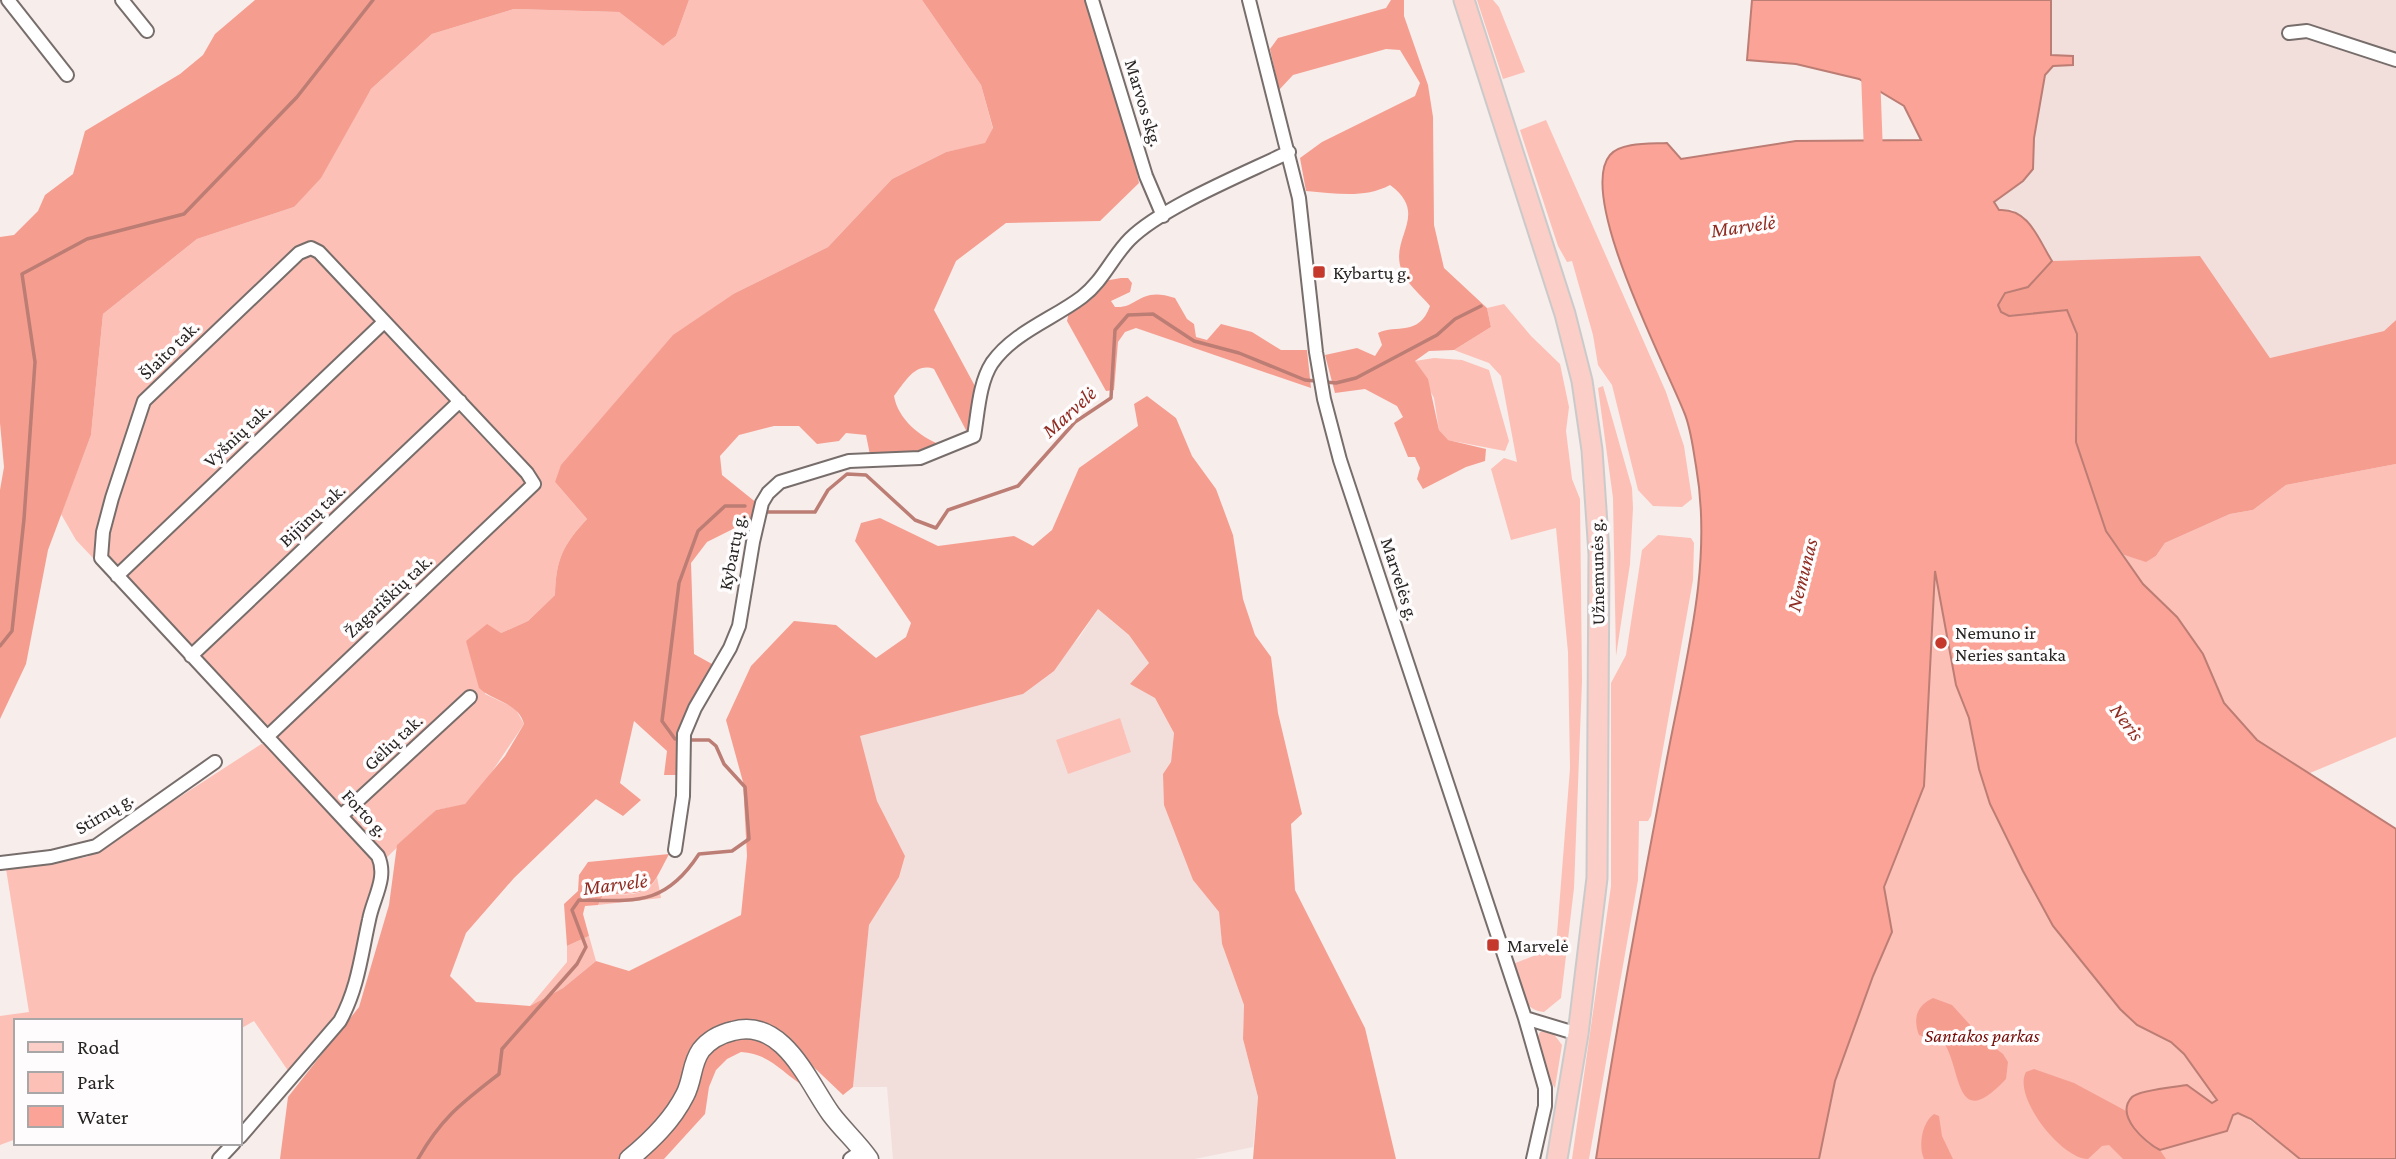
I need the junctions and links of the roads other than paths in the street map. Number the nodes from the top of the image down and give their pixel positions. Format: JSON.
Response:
{"nodes":[{"id":1,"x":8,"y":0,"type":"edge"},
{"id":2,"x":122,"y":0,"type":"edge"},
{"id":3,"x":1092,"y":0,"type":"edge"},
{"id":4,"x":1249,"y":0,"type":"edge"},
{"id":5,"x":1464,"y":0,"type":"edge"},
{"id":6,"x":147,"y":31,"type":"dead end"},
{"id":7,"x":2289,"y":33,"type":"dead end"},
{"id":8,"x":2396,"y":60,"type":"edge"},
{"id":9,"x":67,"y":75,"type":"dead end"},
{"id":10,"x":1289,"y":152,"type":"junction"},
{"id":11,"x":1163,"y":216,"type":"junction"},
{"id":12,"x":384,"y":322,"type":"junction"},
{"id":13,"x":460,"y":401,"type":"junction"},
{"id":14,"x":101,"y":558,"type":"joint"},
{"id":15,"x":117,"y":576,"type":"junction"},
{"id":16,"x":191,"y":656,"type":"junction"},
{"id":17,"x":470,"y":696,"type":"dead end"},
{"id":18,"x":267,"y":737,"type":"junction"},
{"id":19,"x":215,"y":762,"type":"dead end"},
{"id":20,"x":341,"y":816,"type":"junction"},
{"id":21,"x":675,"y":850,"type":"dead end"},
{"id":22,"x":0,"y":863,"type":"edge"},
{"id":23,"x":1525,"y":1018,"type":"junction"},
{"id":24,"x":1578,"y":1034,"type":"junction"},
{"id":25,"x":242,"y":1135,"type":"edge"},
{"id":26,"x":232,"y":1145,"type":"edge"},
{"id":27,"x":861,"y":1156,"type":"edge"},
{"id":28,"x":219,"y":1159,"type":"edge"},
{"id":29,"x":629,"y":1159,"type":"edge"},
{"id":30,"x":1533,"y":1159,"type":"edge"},
{"id":31,"x":1557,"y":1159,"type":"edge"}],
"edges":[{"from":1,"to":9,"type":"street"},
{"from":2,"to":6,"type":"street"},
{"from":3,"to":11,"type":"street","name":"Marvos skg."},
{"from":4,"to":10,"type":"street","name":"Marvelės g."},
{"from":5,"to":24,"type":"main road","name":"Užnemunės g."},
{"from":7,"to":8,"type":"street"},
{"from":10,"to":11,"type":"street","name":"Kybartų g."},
{"from":10,"to":23,"type":"street","name":"Marvelės g."},
{"from":11,"to":21,"type":"street","name":"Kybartų g."},
{"from":12,"to":13,"type":"street"},
{"from":12,"to":14,"type":"street","name":"Šlaito tak."},
{"from":12,"to":15,"type":"street","name":"Vyšnių tak."},
{"from":13,"to":16,"type":"street","name":"Bijūnų tak."},
{"from":13,"to":18,"type":"street","name":"Žagariškių tak."},
{"from":14,"to":15,"type":"street","name":"Forto g."},
{"from":15,"to":16,"type":"street","name":"Forto g."},
{"from":16,"to":18,"type":"street","name":"Forto g."},
{"from":17,"to":20,"type":"street","name":"Gėlių tak."},
{"from":18,"to":20,"type":"street","name":"Forto g."},
{"from":19,"to":22,"type":"street","name":"Stirnų g."},
{"from":20,"to":25,"type":"street","name":"Forto g."},
{"from":23,"to":24,"type":"street"},
{"from":23,"to":30,"type":"street","name":"Marvelės g."},
{"from":24,"to":31,"type":"main road","name":"Užnemunės g."},
{"from":26,"to":28,"type":"street"},
{"from":27,"to":29,"type":"street"}]}
